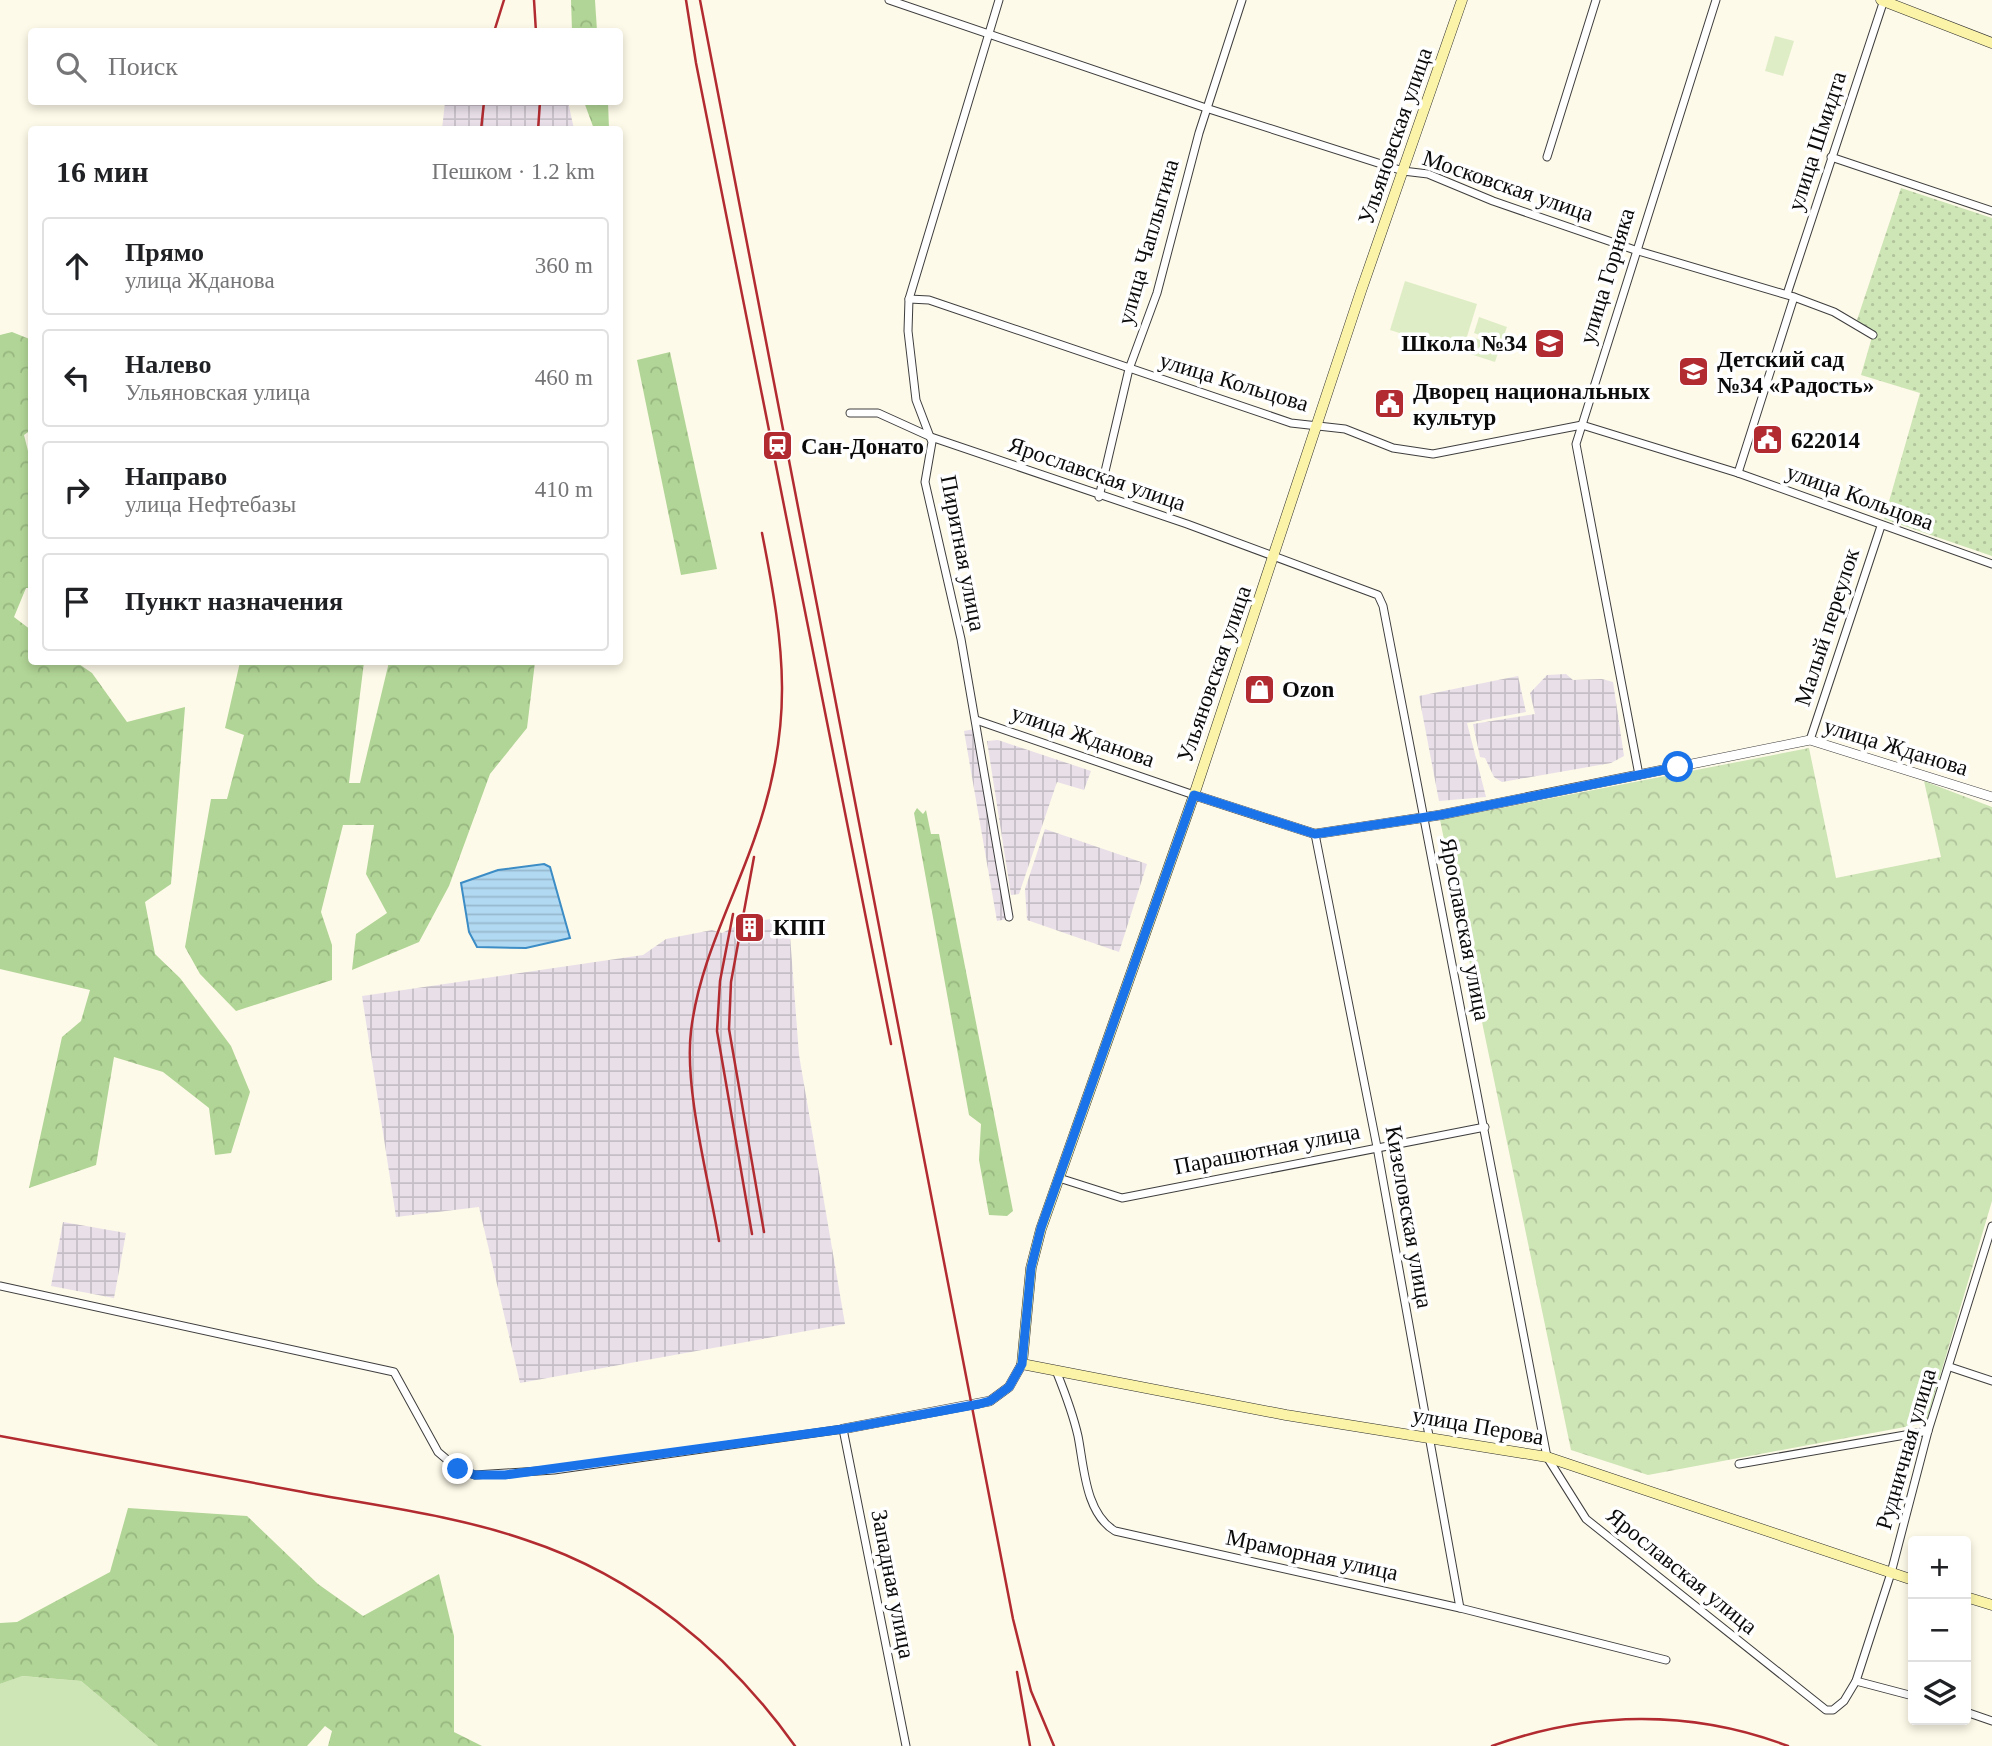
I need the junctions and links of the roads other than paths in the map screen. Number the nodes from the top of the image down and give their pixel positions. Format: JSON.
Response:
{"nodes":[{"id":1,"x":889,"y":0,"type":"edge"},
{"id":2,"x":999,"y":0,"type":"edge"},
{"id":3,"x":1242,"y":0,"type":"edge"},
{"id":4,"x":1462,"y":0,"type":"edge"},
{"id":5,"x":1596,"y":0,"type":"edge"},
{"id":6,"x":1716,"y":0,"type":"edge"},
{"id":7,"x":1883,"y":0,"type":"edge"},
{"id":8,"x":990,"y":34,"type":"junction"},
{"id":9,"x":1992,"y":43,"type":"edge"},
{"id":10,"x":1209,"y":109,"type":"junction"},
{"id":11,"x":1547,"y":157,"type":"dead end"},
{"id":12,"x":1830,"y":158,"type":"junction"},
{"id":13,"x":1403,"y":171,"type":"junction"},
{"id":14,"x":1992,"y":211,"type":"edge"},
{"id":15,"x":1635,"y":250,"type":"junction"},
{"id":16,"x":1790,"y":296,"type":"junction"},
{"id":17,"x":909,"y":299,"type":"junction"},
{"id":18,"x":1873,"y":335,"type":"dead end"},
{"id":19,"x":1129,"y":369,"type":"junction"},
{"id":20,"x":850,"y":413,"type":"dead end"},
{"id":21,"x":1582,"y":425,"type":"junction"},
{"id":22,"x":1318,"y":426,"type":"junction"},
{"id":23,"x":931,"y":438,"type":"junction"},
{"id":24,"x":1738,"y":473,"type":"junction"},
{"id":25,"x":1099,"y":497,"type":"junction"},
{"id":26,"x":1881,"y":526,"type":"junction"},
{"id":27,"x":1273,"y":559,"type":"junction"},
{"id":28,"x":1992,"y":564,"type":"edge"},
{"id":29,"x":976,"y":720,"type":"junction"},
{"id":30,"x":1810,"y":740,"type":"junction"},
{"id":31,"x":1639,"y":775,"type":"junction"},
{"id":32,"x":1194,"y":795,"type":"junction"},
{"id":33,"x":1992,"y":797,"type":"edge"},
{"id":34,"x":1423,"y":815,"type":"junction"},
{"id":35,"x":1315,"y":834,"type":"junction"},
{"id":36,"x":1009,"y":917,"type":"dead end"},
{"id":37,"x":1485,"y":1127,"type":"junction"},
{"id":38,"x":1377,"y":1147,"type":"junction"},
{"id":39,"x":1059,"y":1178,"type":"junction"},
{"id":40,"x":1992,"y":1226,"type":"edge"},
{"id":41,"x":0,"y":1286,"type":"edge"},
{"id":42,"x":1022,"y":1364,"type":"junction"},
{"id":43,"x":1950,"y":1367,"type":"junction"},
{"id":44,"x":1056,"y":1373,"type":"junction"},
{"id":45,"x":1992,"y":1381,"type":"edge"},
{"id":46,"x":843,"y":1429,"type":"junction"},
{"id":47,"x":1928,"y":1431,"type":"junction"},
{"id":48,"x":1429,"y":1437,"type":"junction"},
{"id":49,"x":1547,"y":1457,"type":"junction"},
{"id":50,"x":1740,"y":1464,"type":"dead end"},
{"id":51,"x":1891,"y":1573,"type":"junction"},
{"id":52,"x":1908,"y":1578,"type":"edge"},
{"id":53,"x":1971,"y":1599,"type":"edge"},
{"id":54,"x":1992,"y":1605,"type":"edge"},
{"id":55,"x":1460,"y":1608,"type":"junction"},
{"id":56,"x":1666,"y":1660,"type":"dead end"},
{"id":57,"x":1856,"y":1681,"type":"junction"},
{"id":58,"x":1908,"y":1695,"type":"edge"},
{"id":59,"x":1971,"y":1714,"type":"edge"},
{"id":60,"x":1992,"y":1721,"type":"edge"},
{"id":61,"x":906,"y":1746,"type":"edge"}],
"edges":[{"from":1,"to":8,"type":"street","name":"Московская улица"},
{"from":2,"to":8,"type":"street","name":"Пиритная улица"},
{"from":3,"to":10,"type":"street","name":"улица Чаплыгина"},
{"from":4,"to":13,"type":"main road","name":"Ульяновская улица"},
{"from":5,"to":11,"type":"street"},
{"from":6,"to":15,"type":"street","name":"улица Горняка"},
{"from":7,"to":9,"type":"main road"},
{"from":7,"to":12,"type":"street","name":"улица Шмидта"},
{"from":8,"to":10,"type":"street","name":"Московская улица"},
{"from":8,"to":17,"type":"street","name":"Пиритная улица"},
{"from":10,"to":13,"type":"street","name":"Московская улица"},
{"from":10,"to":19,"type":"street","name":"улица Чаплыгина"},
{"from":12,"to":14,"type":"street"},
{"from":12,"to":16,"type":"street","name":"улица Шмидта"},
{"from":13,"to":15,"type":"street","name":"Московская улица"},
{"from":13,"to":22,"type":"main road","name":"Ульяновская улица"},
{"from":15,"to":16,"type":"street","name":"Московская улица"},
{"from":15,"to":21,"type":"street","name":"улица Горняка"},
{"from":16,"to":18,"type":"street","name":"Московская улица"},
{"from":16,"to":24,"type":"street","name":"улица Шмидта"},
{"from":17,"to":19,"type":"street","name":"улица Кольцова"},
{"from":17,"to":23,"type":"street","name":"Пиритная улица"},
{"from":19,"to":22,"type":"street","name":"улица Кольцова"},
{"from":19,"to":25,"type":"street","name":"улица Чаплыгина"},
{"from":20,"to":23,"type":"street","name":"Ярославская улица"},
{"from":21,"to":22,"type":"street","name":"улица Кольцова"},
{"from":21,"to":24,"type":"street","name":"улица Кольцова"},
{"from":21,"to":31,"type":"street","name":"улица Горняка"},
{"from":22,"to":27,"type":"main road","name":"Ульяновская улица"},
{"from":23,"to":25,"type":"street","name":"Ярославская улица"},
{"from":23,"to":29,"type":"street","name":"Пиритная улица"},
{"from":24,"to":26,"type":"street","name":"улица Кольцова"},
{"from":25,"to":27,"type":"street","name":"Ярославская улица"},
{"from":26,"to":28,"type":"street","name":"улица Кольцова"},
{"from":26,"to":30,"type":"street","name":"Малый переулок"},
{"from":27,"to":32,"type":"main road","name":"Ульяновская улица"},
{"from":27,"to":34,"type":"street","name":"Ярославская улица"},
{"from":29,"to":32,"type":"street","name":"улица Жданова"},
{"from":29,"to":36,"type":"street","name":"Пиритная улица"},
{"from":30,"to":31,"type":"street","name":"улица Жданова"},
{"from":30,"to":33,"type":"street","name":"улица Жданова"},
{"from":31,"to":34,"type":"street","name":"улица Жданова"},
{"from":32,"to":35,"type":"street","name":"улица Жданова"},
{"from":32,"to":39,"type":"main road","name":"Ульяновская улица"},
{"from":34,"to":35,"type":"street","name":"улица Жданова"},
{"from":34,"to":37,"type":"street","name":"Ярославская улица"},
{"from":35,"to":38,"type":"street","name":"Кизеловская улица"},
{"from":37,"to":38,"type":"street","name":"Парашютная улица"},
{"from":37,"to":49,"type":"street","name":"Ярославская улица"},
{"from":38,"to":39,"type":"street","name":"Парашютная улица"},
{"from":38,"to":48,"type":"street","name":"Кизеловская улица"},
{"from":39,"to":42,"type":"main road","name":"Ульяновская улица"},
{"from":40,"to":43,"type":"street","name":"Рудничная улица"},
{"from":41,"to":46,"type":"street"},
{"from":42,"to":44,"type":"main road","name":"улица Перова"},
{"from":42,"to":46,"type":"street"},
{"from":43,"to":45,"type":"street"},
{"from":43,"to":47,"type":"street","name":"Рудничная улица"},
{"from":44,"to":48,"type":"main road","name":"улица Перова"},
{"from":44,"to":55,"type":"street","name":"Мраморная улица"},
{"from":46,"to":61,"type":"street","name":"Западная улица"},
{"from":47,"to":50,"type":"street"},
{"from":47,"to":51,"type":"street","name":"Рудничная улица"},
{"from":48,"to":49,"type":"main road","name":"улица Перова"},
{"from":48,"to":55,"type":"street","name":"Кизеловская улица"},
{"from":49,"to":51,"type":"main road","name":"улица Перова"},
{"from":49,"to":57,"type":"street","name":"Ярославская улица"},
{"from":51,"to":52,"type":"main road","name":"улица Перова"},
{"from":51,"to":57,"type":"street","name":"Рудничная улица"},
{"from":53,"to":54,"type":"main road"},
{"from":55,"to":56,"type":"street","name":"Мраморная улица"},
{"from":57,"to":58,"type":"street"},
{"from":59,"to":60,"type":"street"}]}
